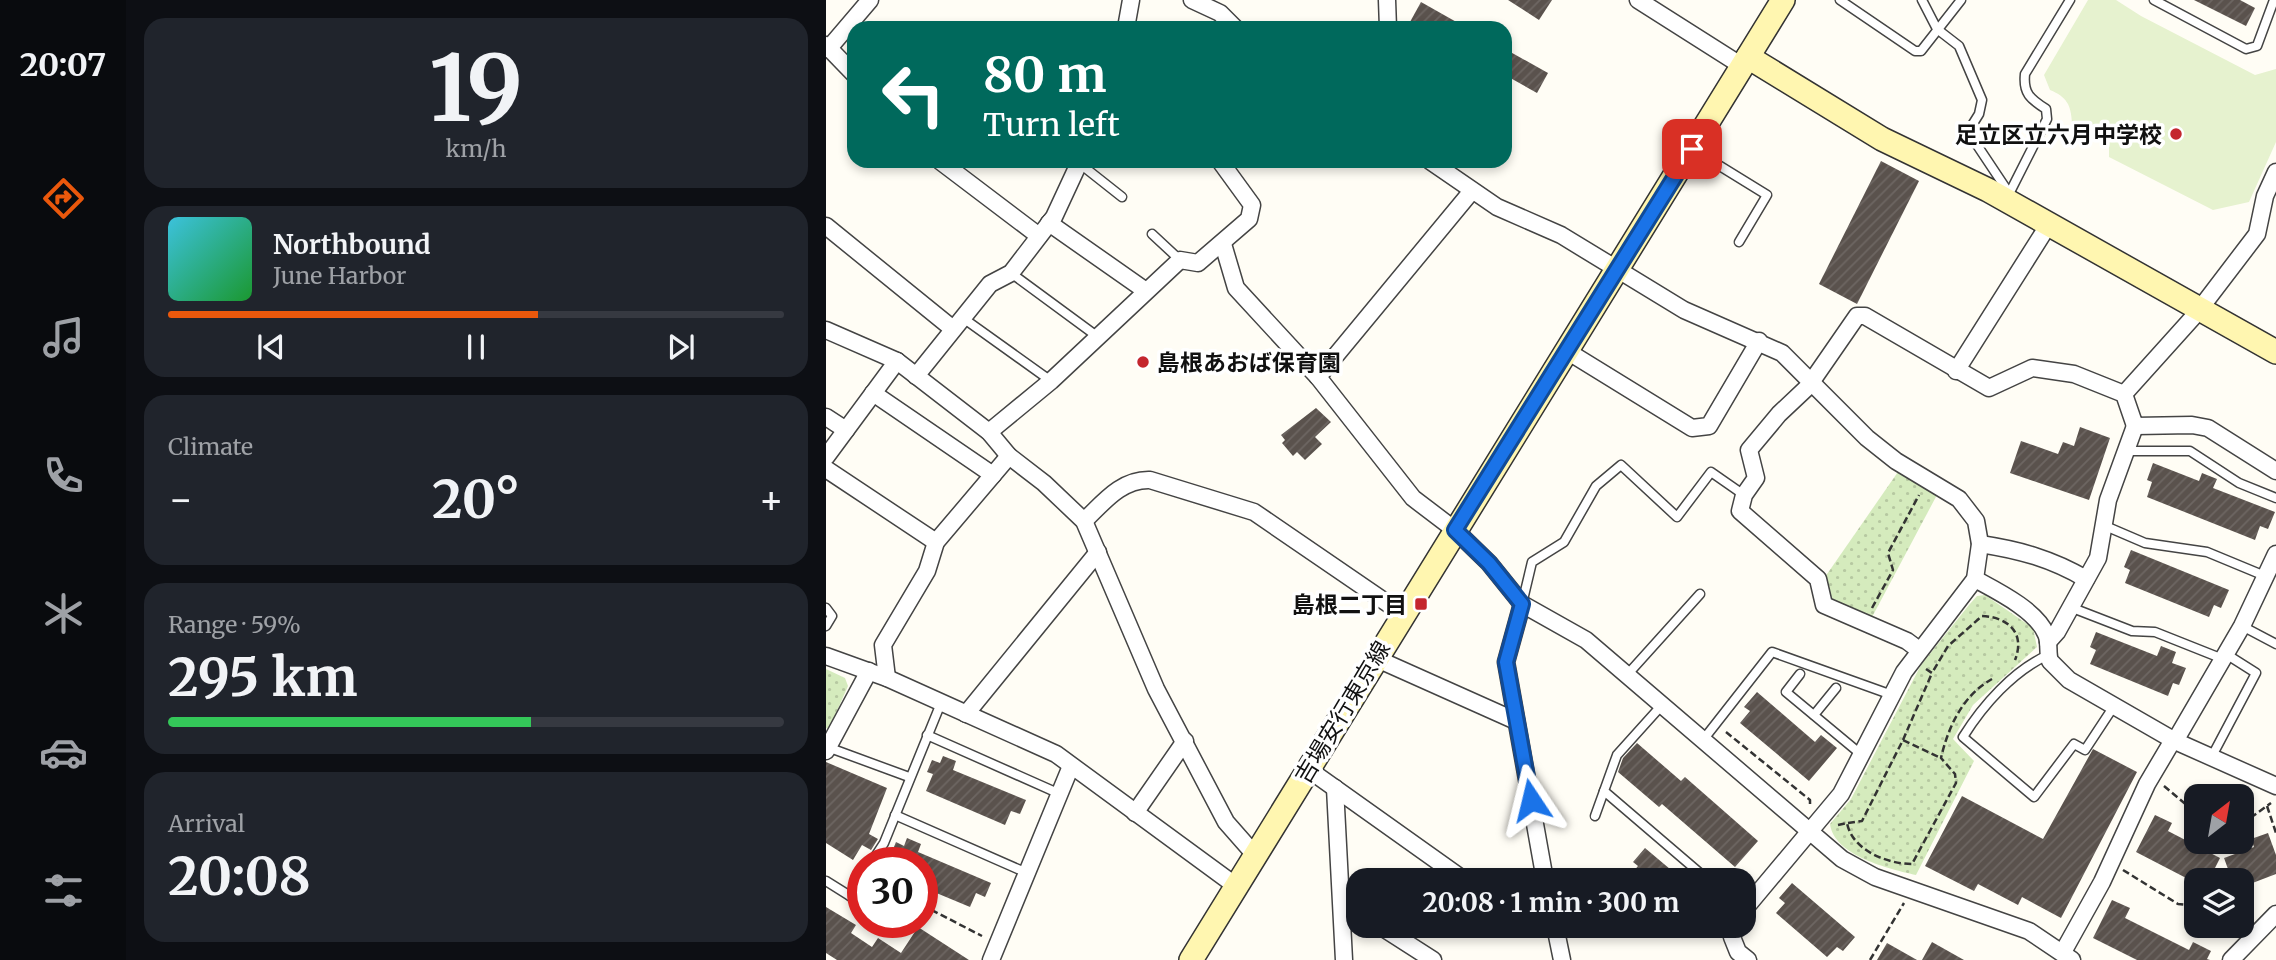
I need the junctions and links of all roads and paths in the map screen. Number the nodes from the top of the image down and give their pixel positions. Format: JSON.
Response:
{"nodes":[{"id":1,"x":870,"y":0,"type":"edge"},
{"id":2,"x":1131,"y":0,"type":"edge"},
{"id":3,"x":1194,"y":0,"type":"edge"},
{"id":4,"x":1387,"y":0,"type":"edge"},
{"id":5,"x":1638,"y":0,"type":"edge"},
{"id":6,"x":1783,"y":0,"type":"edge"},
{"id":7,"x":1840,"y":0,"type":"edge"},
{"id":8,"x":1922,"y":0,"type":"edge"},
{"id":9,"x":1961,"y":0,"type":"edge"},
{"id":10,"x":2070,"y":0,"type":"edge"},
{"id":11,"x":2154,"y":0,"type":"edge"},
{"id":12,"x":2274,"y":0,"type":"edge"},
{"id":13,"x":851,"y":21,"type":"edge"},
{"id":14,"x":1127,"y":21,"type":"edge"},
{"id":15,"x":1229,"y":21,"type":"edge"},
{"id":16,"x":1388,"y":21,"type":"edge"},
{"id":17,"x":847,"y":25,"type":"edge"},
{"id":18,"x":1937,"y":29,"type":"junction"},
{"id":19,"x":828,"y":46,"type":"edge"},
{"id":20,"x":1745,"y":61,"type":"junction"},
{"id":21,"x":847,"y":66,"type":"edge"},
{"id":22,"x":1692,"y":149,"type":"junction"},
{"id":23,"x":951,"y":168,"type":"edge"},
{"id":24,"x":1076,"y":168,"type":"edge"},
{"id":25,"x":1086,"y":168,"type":"edge"},
{"id":26,"x":1225,"y":168,"type":"edge"},
{"id":27,"x":1439,"y":168,"type":"edge"},
{"id":28,"x":2276,"y":172,"type":"edge"},
{"id":29,"x":1471,"y":192,"type":"junction"},
{"id":30,"x":2271,"y":195,"type":"edge"},
{"id":31,"x":1122,"y":197,"type":"dead end"},
{"id":32,"x":2007,"y":197,"type":"junction"},
{"id":33,"x":2049,"y":224,"type":"junction"},
{"id":34,"x":826,"y":226,"type":"edge"},
{"id":35,"x":1044,"y":229,"type":"junction"},
{"id":36,"x":1152,"y":234,"type":"dead end"},
{"id":37,"x":1739,"y":242,"type":"dead end"},
{"id":38,"x":1223,"y":244,"type":"junction"},
{"id":39,"x":1180,"y":260,"type":"junction"},
{"id":40,"x":1617,"y":271,"type":"junction"},
{"id":41,"x":1011,"y":273,"type":"junction"},
{"id":42,"x":1146,"y":291,"type":"junction"},
{"id":43,"x":2200,"y":309,"type":"junction"},
{"id":44,"x":958,"y":324,"type":"junction"},
{"id":45,"x":826,"y":330,"type":"edge"},
{"id":46,"x":1098,"y":337,"type":"junction"},
{"id":47,"x":1759,"y":341,"type":"junction"},
{"id":48,"x":1567,"y":351,"type":"junction"},
{"id":49,"x":2276,"y":352,"type":"edge"},
{"id":50,"x":897,"y":361,"type":"junction"},
{"id":51,"x":1956,"y":371,"type":"junction"},
{"id":52,"x":916,"y":376,"type":"junction"},
{"id":53,"x":1318,"y":377,"type":"junction"},
{"id":54,"x":1051,"y":381,"type":"junction"},
{"id":55,"x":1812,"y":381,"type":"junction"},
{"id":56,"x":873,"y":393,"type":"junction"},
{"id":57,"x":2124,"y":394,"type":"junction"},
{"id":58,"x":826,"y":417,"type":"edge"},
{"id":59,"x":2135,"y":426,"type":"junction"},
{"id":60,"x":846,"y":430,"type":"junction"},
{"id":61,"x":989,"y":432,"type":"junction"},
{"id":62,"x":2124,"y":451,"type":"junction"},
{"id":63,"x":1009,"y":456,"type":"junction"},
{"id":64,"x":826,"y":457,"type":"edge"},
{"id":65,"x":826,"y":469,"type":"edge"},
{"id":66,"x":2275,"y":469,"type":"edge"},
{"id":67,"x":993,"y":475,"type":"junction"},
{"id":68,"x":1927,"y":480,"type":"junction"},
{"id":69,"x":1744,"y":495,"type":"junction"},
{"id":70,"x":2276,"y":498,"type":"edge"},
{"id":71,"x":1084,"y":521,"type":"junction"},
{"id":72,"x":2103,"y":526,"type":"junction"},
{"id":73,"x":1455,"y":530,"type":"junction"},
{"id":74,"x":936,"y":542,"type":"junction"},
{"id":75,"x":1980,"y":544,"type":"junction"},
{"id":76,"x":1098,"y":552,"type":"junction"},
{"id":77,"x":2276,"y":554,"type":"edge"},
{"id":78,"x":2265,"y":576,"type":"junction"},
{"id":79,"x":1975,"y":579,"type":"junction"},
{"id":80,"x":2086,"y":579,"type":"junction"},
{"id":81,"x":1700,"y":594,"type":"dead end"},
{"id":82,"x":1522,"y":604,"type":"junction"},
{"id":83,"x":2070,"y":607,"type":"junction"},
{"id":84,"x":826,"y":608,"type":"edge"},
{"id":85,"x":1403,"y":614,"type":"junction"},
{"id":86,"x":1864,"y":622,"type":"junction"},
{"id":87,"x":826,"y":626,"type":"edge"},
{"id":88,"x":2242,"y":626,"type":"junction"},
{"id":89,"x":2276,"y":644,"type":"edge"},
{"id":90,"x":2048,"y":649,"type":"junction"},
{"id":91,"x":826,"y":656,"type":"edge"},
{"id":92,"x":1919,"y":657,"type":"junction"},
{"id":93,"x":2224,"y":657,"type":"junction"},
{"id":94,"x":1376,"y":658,"type":"junction"},
{"id":95,"x":2011,"y":666,"type":"dead end"},
{"id":96,"x":869,"y":671,"type":"junction"},
{"id":97,"x":1932,"y":673,"type":"junction"},
{"id":98,"x":1800,"y":674,"type":"dead end"},
{"id":99,"x":1627,"y":675,"type":"junction"},
{"id":100,"x":1999,"y":676,"type":"dead end"},
{"id":101,"x":887,"y":678,"type":"junction"},
{"id":102,"x":1836,"y":688,"type":"dead end"},
{"id":103,"x":1892,"y":695,"type":"junction"},
{"id":104,"x":942,"y":703,"type":"junction"},
{"id":105,"x":1662,"y":705,"type":"junction"},
{"id":106,"x":2114,"y":706,"type":"junction"},
{"id":107,"x":966,"y":715,"type":"junction"},
{"id":108,"x":1814,"y":715,"type":"junction"},
{"id":109,"x":1516,"y":720,"type":"junction"},
{"id":110,"x":1720,"y":734,"type":"dead end"},
{"id":111,"x":927,"y":735,"type":"junction"},
{"id":112,"x":1185,"y":740,"type":"junction"},
{"id":113,"x":1703,"y":740,"type":"junction"},
{"id":114,"x":1903,"y":740,"type":"junction"},
{"id":115,"x":2174,"y":740,"type":"junction"},
{"id":116,"x":828,"y":749,"type":"edge"},
{"id":117,"x":1863,"y":756,"type":"junction"},
{"id":118,"x":1941,"y":758,"type":"junction"},
{"id":119,"x":2211,"y":758,"type":"junction"},
{"id":120,"x":1071,"y":766,"type":"junction"},
{"id":121,"x":1307,"y":769,"type":"junction"},
{"id":122,"x":909,"y":777,"type":"junction"},
{"id":123,"x":2150,"y":778,"type":"junction"},
{"id":124,"x":2276,"y":786,"type":"edge"},
{"id":125,"x":1335,"y":788,"type":"junction"},
{"id":126,"x":1604,"y":791,"type":"junction"},
{"id":127,"x":1060,"y":794,"type":"junction"},
{"id":128,"x":2276,"y":798,"type":"edge"},
{"id":129,"x":2184,"y":802,"type":"edge"},
{"id":130,"x":2267,"y":806,"type":"junction"},
{"id":131,"x":1810,"y":807,"type":"dead end"},
{"id":132,"x":1135,"y":813,"type":"junction"},
{"id":133,"x":895,"y":815,"type":"junction"},
{"id":134,"x":2254,"y":815,"type":"edge"},
{"id":135,"x":1595,"y":816,"type":"dead end"},
{"id":136,"x":1847,"y":823,"type":"junction"},
{"id":137,"x":1827,"y":827,"type":"dead end"},
{"id":138,"x":1810,"y":830,"type":"junction"},
{"id":139,"x":2276,"y":833,"type":"edge"},
{"id":140,"x":879,"y":847,"type":"edge"},
{"id":141,"x":1255,"y":855,"type":"junction"},
{"id":142,"x":2111,"y":864,"type":"junction"},
{"id":143,"x":1447,"y":868,"type":"edge"},
{"id":144,"x":1543,"y":868,"type":"edge"},
{"id":145,"x":1694,"y":868,"type":"edge"},
{"id":146,"x":1027,"y":873,"type":"junction"},
{"id":147,"x":826,"y":881,"type":"edge"},
{"id":148,"x":1236,"y":886,"type":"junction"},
{"id":149,"x":847,"y":894,"type":"edge"},
{"id":150,"x":1756,"y":894,"type":"edge"},
{"id":151,"x":1341,"y":898,"type":"junction"},
{"id":152,"x":1906,"y":898,"type":"dead end"},
{"id":153,"x":1346,"y":902,"type":"edge"},
{"id":154,"x":2184,"y":905,"type":"edge"},
{"id":155,"x":938,"y":913,"type":"edge"},
{"id":156,"x":2276,"y":914,"type":"edge"},
{"id":157,"x":1399,"y":938,"type":"edge"},
{"id":158,"x":1555,"y":938,"type":"edge"},
{"id":159,"x":1732,"y":938,"type":"edge"},
{"id":160,"x":997,"y":944,"type":"junction"},
{"id":161,"x":2068,"y":956,"type":"edge"},
{"id":162,"x":991,"y":960,"type":"edge"},
{"id":163,"x":1191,"y":960,"type":"edge"},
{"id":164,"x":1344,"y":960,"type":"edge"},
{"id":165,"x":1433,"y":960,"type":"edge"},
{"id":166,"x":1562,"y":960,"type":"edge"},
{"id":167,"x":1748,"y":960,"type":"edge"},
{"id":168,"x":1870,"y":960,"type":"edge"},
{"id":169,"x":2231,"y":960,"type":"edge"}],
"edges":[{"from":1,"to":13,"type":"street"},
{"from":2,"to":14,"type":"street"},
{"from":3,"to":15,"type":"street"},
{"from":4,"to":16,"type":"street"},
{"from":5,"to":20,"type":"street"},
{"from":6,"to":20,"type":"main road","name":"吉場安行東京線"},
{"from":7,"to":18,"type":"lane"},
{"from":8,"to":18,"type":"lane"},
{"from":9,"to":18,"type":"lane"},
{"from":10,"to":32,"type":"lane"},
{"from":11,"to":12,"type":"lane"},
{"from":17,"to":19,"type":"street"},
{"from":18,"to":32,"type":"lane"},
{"from":19,"to":21,"type":"street"},
{"from":20,"to":22,"type":"main road","name":"吉場安行東京線"},
{"from":20,"to":32,"type":"main road"},
{"from":22,"to":37,"type":"lane"},
{"from":22,"to":40,"type":"main road","name":"吉場安行東京線"},
{"from":23,"to":35,"type":"street"},
{"from":24,"to":35,"type":"street"},
{"from":25,"to":31,"type":"lane"},
{"from":26,"to":38,"type":"street"},
{"from":27,"to":29,"type":"street"},
{"from":28,"to":30,"type":"street"},
{"from":29,"to":40,"type":"street"},
{"from":29,"to":53,"type":"street"},
{"from":30,"to":43,"type":"street"},
{"from":32,"to":33,"type":"main road"},
{"from":33,"to":43,"type":"main road"},
{"from":33,"to":51,"type":"street"},
{"from":34,"to":44,"type":"street"},
{"from":35,"to":41,"type":"street"},
{"from":35,"to":42,"type":"street"},
{"from":36,"to":39,"type":"lane"},
{"from":38,"to":39,"type":"street"},
{"from":38,"to":53,"type":"street"},
{"from":39,"to":42,"type":"street"},
{"from":40,"to":47,"type":"street"},
{"from":40,"to":48,"type":"main road","name":"吉場安行東京線"},
{"from":41,"to":44,"type":"street"},
{"from":41,"to":46,"type":"lane"},
{"from":42,"to":46,"type":"street"},
{"from":43,"to":49,"type":"main road"},
{"from":43,"to":57,"type":"street"},
{"from":44,"to":52,"type":"street"},
{"from":44,"to":54,"type":"lane"},
{"from":45,"to":50,"type":"street"},
{"from":46,"to":54,"type":"street"},
{"from":47,"to":48,"type":"street"},
{"from":47,"to":55,"type":"street"},
{"from":48,"to":73,"type":"main road","name":"吉場安行東京線"},
{"from":50,"to":52,"type":"street"},
{"from":50,"to":56,"type":"street"},
{"from":51,"to":55,"type":"street"},
{"from":51,"to":57,"type":"street"},
{"from":52,"to":61,"type":"street"},
{"from":53,"to":73,"type":"street"},
{"from":54,"to":61,"type":"street"},
{"from":55,"to":68,"type":"street"},
{"from":55,"to":69,"type":"street"},
{"from":56,"to":60,"type":"street"},
{"from":56,"to":67,"type":"street"},
{"from":57,"to":59,"type":"street"},
{"from":58,"to":60,"type":"street"},
{"from":59,"to":62,"type":"street"},
{"from":59,"to":66,"type":"street"},
{"from":60,"to":64,"type":"street"},
{"from":61,"to":63,"type":"street"},
{"from":62,"to":70,"type":"lane"},
{"from":62,"to":72,"type":"street"},
{"from":63,"to":67,"type":"street"},
{"from":63,"to":71,"type":"street"},
{"from":65,"to":74,"type":"street"},
{"from":67,"to":74,"type":"street"},
{"from":68,"to":75,"type":"street"},
{"from":68,"to":86,"type":"path"},
{"from":69,"to":82,"type":"lane"},
{"from":69,"to":86,"type":"street"},
{"from":71,"to":76,"type":"street"},
{"from":71,"to":85,"type":"street"},
{"from":72,"to":78,"type":"lane"},
{"from":72,"to":80,"type":"street"},
{"from":73,"to":82,"type":"street"},
{"from":73,"to":85,"type":"main road","name":"吉場安行東京線"},
{"from":74,"to":101,"type":"street"},
{"from":75,"to":79,"type":"street"},
{"from":75,"to":80,"type":"street"},
{"from":76,"to":107,"type":"street"},
{"from":76,"to":112,"type":"street"},
{"from":77,"to":78,"type":"street"},
{"from":78,"to":88,"type":"street"},
{"from":79,"to":90,"type":"street"},
{"from":79,"to":92,"type":"street"},
{"from":80,"to":83,"type":"street"},
{"from":81,"to":99,"type":"lane"},
{"from":82,"to":99,"type":"street"},
{"from":82,"to":109,"type":"street"},
{"from":83,"to":90,"type":"street"},
{"from":83,"to":93,"type":"lane"},
{"from":84,"to":87,"type":"lane"},
{"from":85,"to":94,"type":"main road","name":"吉場安行東京線"},
{"from":86,"to":92,"type":"street"},
{"from":88,"to":89,"type":"lane"},
{"from":88,"to":93,"type":"street"},
{"from":90,"to":106,"type":"street"},
{"from":90,"to":106,"type":"lane"},
{"from":91,"to":96,"type":"street"},
{"from":92,"to":97,"type":"path"},
{"from":92,"to":103,"type":"street"},
{"from":93,"to":115,"type":"street"},
{"from":93,"to":119,"type":"lane"},
{"from":94,"to":109,"type":"street"},
{"from":94,"to":121,"type":"main road","name":"吉場安行東京線"},
{"from":95,"to":97,"type":"path"},
{"from":96,"to":101,"type":"street"},
{"from":96,"to":116,"type":"street"},
{"from":97,"to":114,"type":"path"},
{"from":98,"to":108,"type":"lane"},
{"from":99,"to":105,"type":"street"},
{"from":100,"to":118,"type":"path"},
{"from":101,"to":104,"type":"street"},
{"from":102,"to":108,"type":"lane"},
{"from":103,"to":113,"type":"lane"},
{"from":103,"to":117,"type":"street"},
{"from":104,"to":107,"type":"street"},
{"from":104,"to":111,"type":"lane"},
{"from":105,"to":113,"type":"street"},
{"from":105,"to":126,"type":"lane"},
{"from":106,"to":115,"type":"street"},
{"from":107,"to":120,"type":"street"},
{"from":108,"to":117,"type":"lane"},
{"from":109,"to":144,"type":"street"},
{"from":110,"to":131,"type":"path"},
{"from":111,"to":122,"type":"lane"},
{"from":111,"to":127,"type":"lane"},
{"from":112,"to":132,"type":"street"},
{"from":112,"to":141,"type":"street"},
{"from":113,"to":138,"type":"street"},
{"from":114,"to":118,"type":"path"},
{"from":114,"to":136,"type":"path"},
{"from":115,"to":119,"type":"street"},
{"from":115,"to":123,"type":"street"},
{"from":116,"to":122,"type":"lane"},
{"from":117,"to":138,"type":"street"},
{"from":118,"to":136,"type":"path"},
{"from":119,"to":124,"type":"street"},
{"from":120,"to":127,"type":"street"},
{"from":120,"to":132,"type":"street"},
{"from":121,"to":125,"type":"street"},
{"from":121,"to":141,"type":"main road","name":"吉場安行東京線"},
{"from":122,"to":133,"type":"lane"},
{"from":123,"to":129,"type":"path"},
{"from":123,"to":142,"type":"street"},
{"from":125,"to":143,"type":"street"},
{"from":125,"to":151,"type":"street"},
{"from":126,"to":135,"type":"lane"},
{"from":126,"to":145,"type":"lane"},
{"from":127,"to":146,"type":"street"},
{"from":128,"to":130,"type":"path"},
{"from":130,"to":134,"type":"path"},
{"from":130,"to":139,"type":"path"},
{"from":132,"to":148,"type":"street"},
{"from":133,"to":140,"type":"lane"},
{"from":133,"to":146,"type":"lane"},
{"from":136,"to":137,"type":"path"},
{"from":138,"to":150,"type":"street"},
{"from":138,"to":161,"type":"street"},
{"from":141,"to":148,"type":"main road","name":"吉場安行東京線"},
{"from":142,"to":154,"type":"path"},
{"from":142,"to":161,"type":"street"},
{"from":146,"to":160,"type":"street"},
{"from":147,"to":149,"type":"lane"},
{"from":148,"to":163,"type":"main road","name":"吉場安行東京線"},
{"from":151,"to":153,"type":"street"},
{"from":151,"to":164,"type":"street"},
{"from":152,"to":168,"type":"path"},
{"from":155,"to":160,"type":"path"},
{"from":156,"to":169,"type":"street"},
{"from":157,"to":165,"type":"street"},
{"from":158,"to":166,"type":"street"},
{"from":159,"to":167,"type":"street"},
{"from":160,"to":162,"type":"street"}]}
